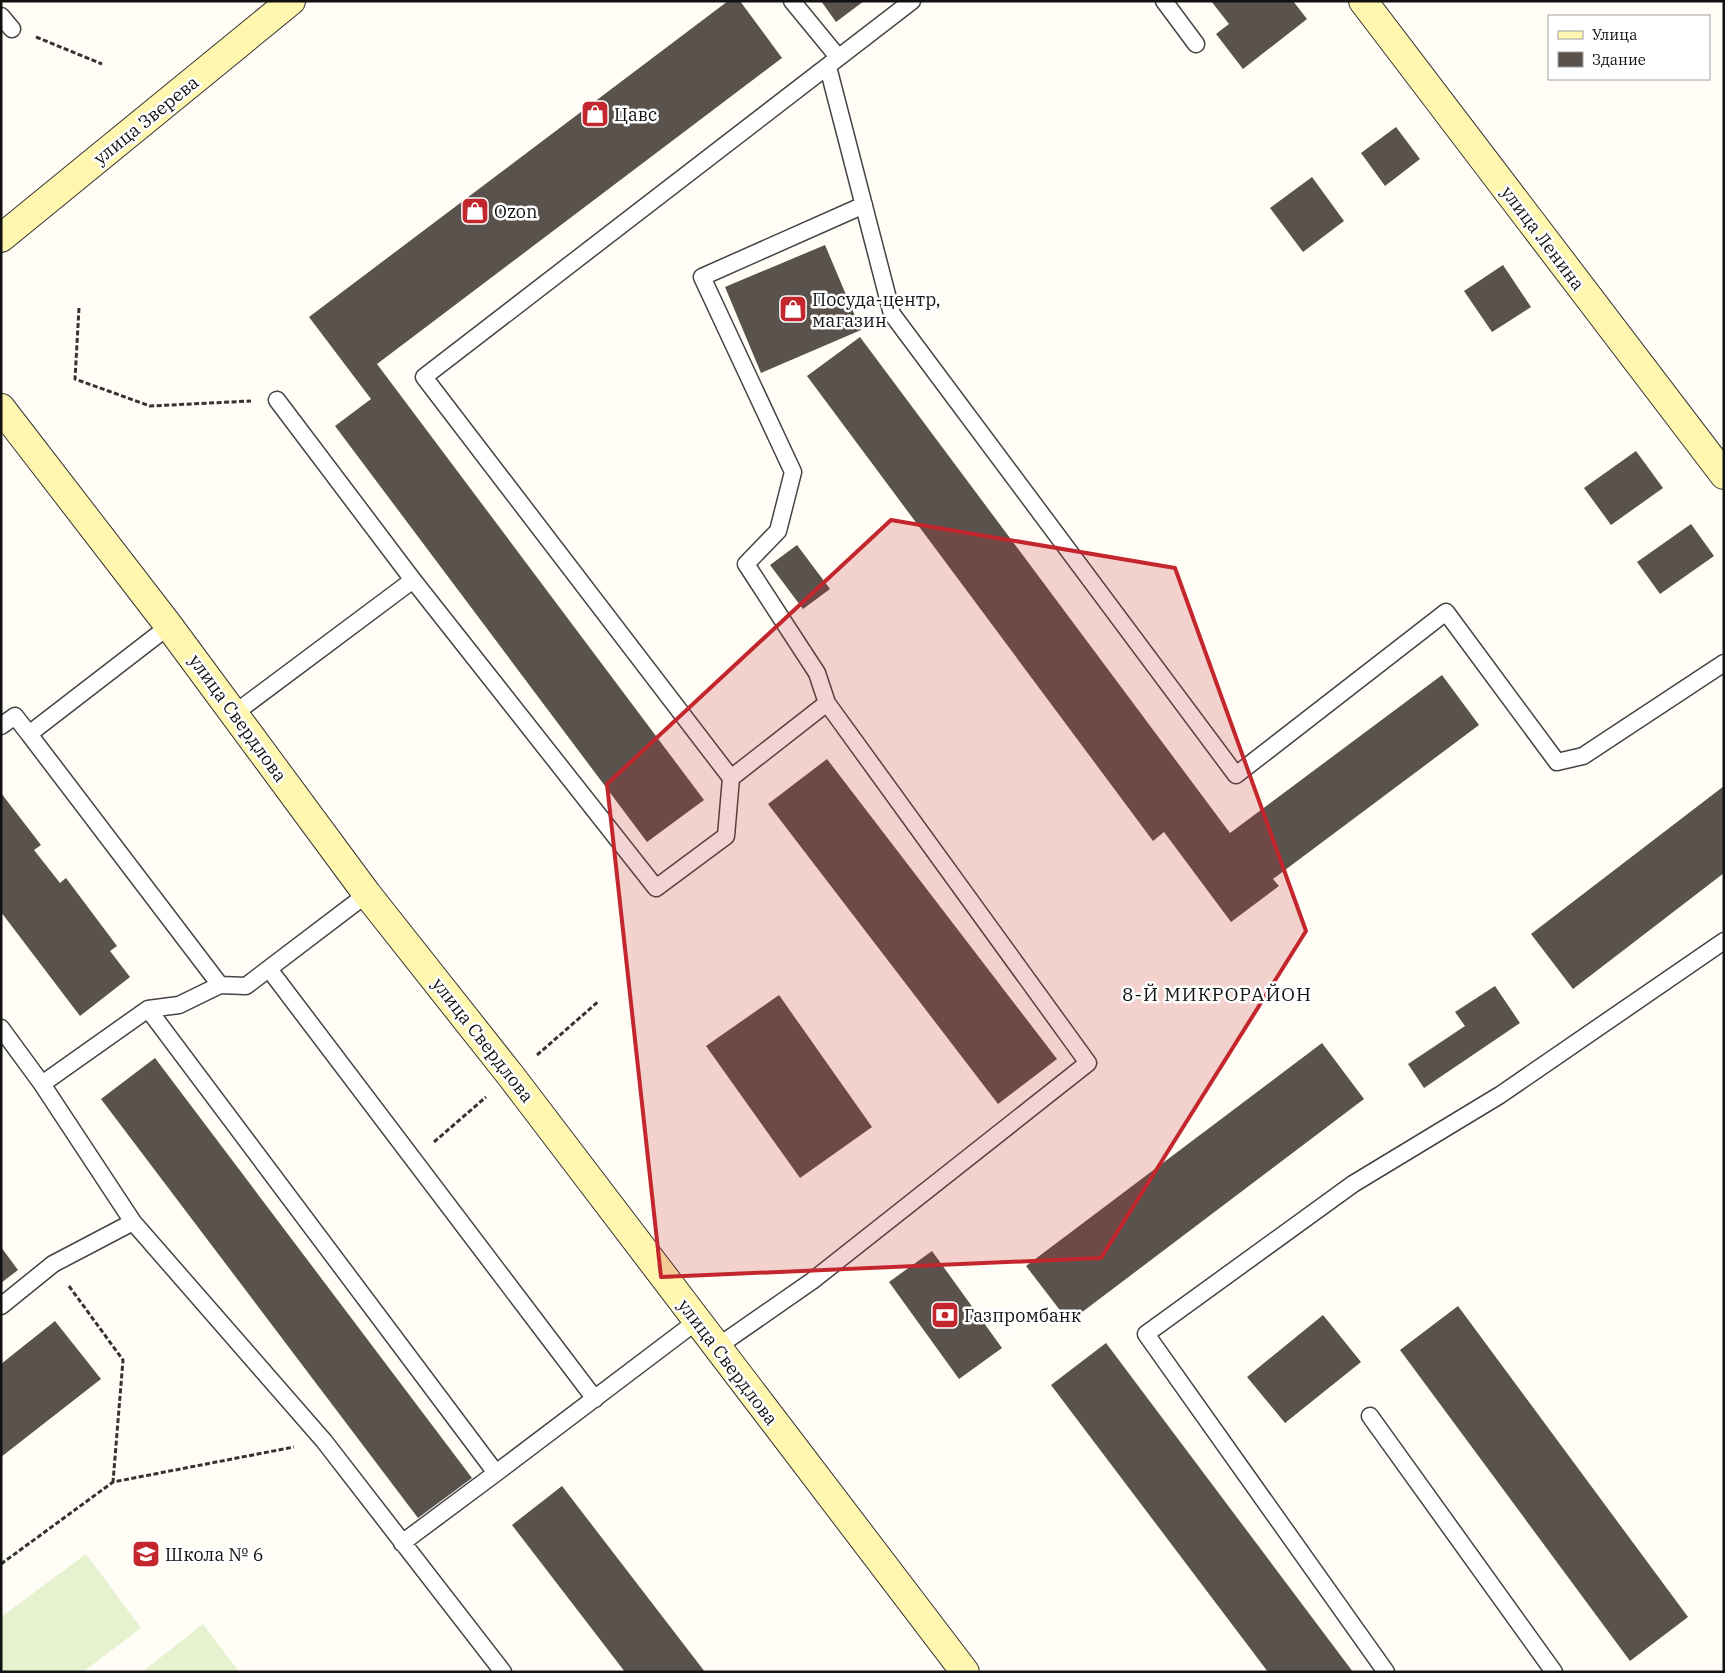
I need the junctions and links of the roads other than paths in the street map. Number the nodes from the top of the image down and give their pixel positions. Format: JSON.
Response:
{"nodes":[{"id":1,"x":290,"y":1,"type":"edge"},
{"id":2,"x":792,"y":1,"type":"edge"},
{"id":3,"x":912,"y":1,"type":"edge"},
{"id":4,"x":1164,"y":1,"type":"edge"},
{"id":5,"x":1372,"y":4,"type":"edge"},
{"id":6,"x":1,"y":16,"type":"edge"},
{"id":7,"x":12,"y":29,"type":"road end"},
{"id":8,"x":1196,"y":44,"type":"dead end"},
{"id":9,"x":833,"y":62,"type":"junction"},
{"id":10,"x":864,"y":205,"type":"junction"},
{"id":11,"x":1,"y":238,"type":"edge"},
{"id":12,"x":277,"y":400,"type":"road end"},
{"id":13,"x":1,"y":408,"type":"edge"},
{"id":14,"x":1724,"y":476,"type":"edge"},
{"id":15,"x":413,"y":580,"type":"junction"},
{"id":16,"x":169,"y":626,"type":"junction"},
{"id":17,"x":1724,"y":664,"type":"edge"},
{"id":18,"x":827,"y":703,"type":"junction"},
{"id":19,"x":235,"y":714,"type":"junction"},
{"id":20,"x":1,"y":726,"type":"edge"},
{"id":21,"x":29,"y":734,"type":"junction"},
{"id":22,"x":731,"y":778,"type":"junction"},
{"id":23,"x":367,"y":894,"type":"junction"},
{"id":24,"x":1724,"y":941,"type":"edge"},
{"id":25,"x":269,"y":969,"type":"junction"},
{"id":26,"x":220,"y":985,"type":"junction"},
{"id":27,"x":148,"y":1009,"type":"junction"},
{"id":28,"x":1,"y":1028,"type":"edge"},
{"id":29,"x":42,"y":1084,"type":"junction"},
{"id":30,"x":133,"y":1222,"type":"junction"},
{"id":31,"x":1,"y":1306,"type":"edge"},
{"id":32,"x":697,"y":1321,"type":"junction"},
{"id":33,"x":717,"y":1347,"type":"junction"},
{"id":34,"x":595,"y":1400,"type":"junction"},
{"id":35,"x":1370,"y":1416,"type":"dead end"},
{"id":36,"x":496,"y":1473,"type":"junction"},
{"id":37,"x":402,"y":1543,"type":"junction"},
{"id":38,"x":503,"y":1672,"type":"edge"},
{"id":39,"x":966,"y":1672,"type":"edge"},
{"id":40,"x":1386,"y":1672,"type":"edge"},
{"id":41,"x":1554,"y":1672,"type":"edge"}],
"edges":[{"from":1,"to":11,"type":"main road","name":"улица Зверева"},
{"from":2,"to":9,"type":"lane"},
{"from":3,"to":9,"type":"lane"},
{"from":4,"to":8,"type":"lane"},
{"from":5,"to":14,"type":"main road","name":"улица Ленина"},
{"from":6,"to":7,"type":"lane"},
{"from":9,"to":10,"type":"lane"},
{"from":9,"to":22,"type":"lane"},
{"from":10,"to":17,"type":"lane"},
{"from":10,"to":18,"type":"lane"},
{"from":12,"to":15,"type":"lane"},
{"from":13,"to":16,"type":"main road","name":"улица Свердлова"},
{"from":15,"to":19,"type":"lane"},
{"from":15,"to":22,"type":"lane"},
{"from":16,"to":19,"type":"main road","name":"улица Свердлова"},
{"from":16,"to":21,"type":"lane"},
{"from":18,"to":22,"type":"lane"},
{"from":18,"to":33,"type":"lane"},
{"from":19,"to":23,"type":"main road","name":"улица Свердлова"},
{"from":20,"to":21,"type":"lane"},
{"from":21,"to":26,"type":"lane"},
{"from":23,"to":25,"type":"lane"},
{"from":23,"to":32,"type":"main road","name":"улица Свердлова"},
{"from":24,"to":40,"type":"lane"},
{"from":25,"to":26,"type":"lane"},
{"from":25,"to":34,"type":"lane"},
{"from":26,"to":27,"type":"lane"},
{"from":27,"to":29,"type":"lane"},
{"from":27,"to":36,"type":"lane"},
{"from":28,"to":29,"type":"lane"},
{"from":29,"to":30,"type":"lane"},
{"from":30,"to":31,"type":"lane"},
{"from":30,"to":37,"type":"lane"},
{"from":32,"to":33,"type":"main road","name":"улица Свердлова"},
{"from":32,"to":34,"type":"lane"},
{"from":33,"to":39,"type":"main road","name":"улица Свердлова"},
{"from":34,"to":36,"type":"lane"},
{"from":35,"to":41,"type":"lane"},
{"from":36,"to":37,"type":"lane"},
{"from":37,"to":38,"type":"lane"}]}
